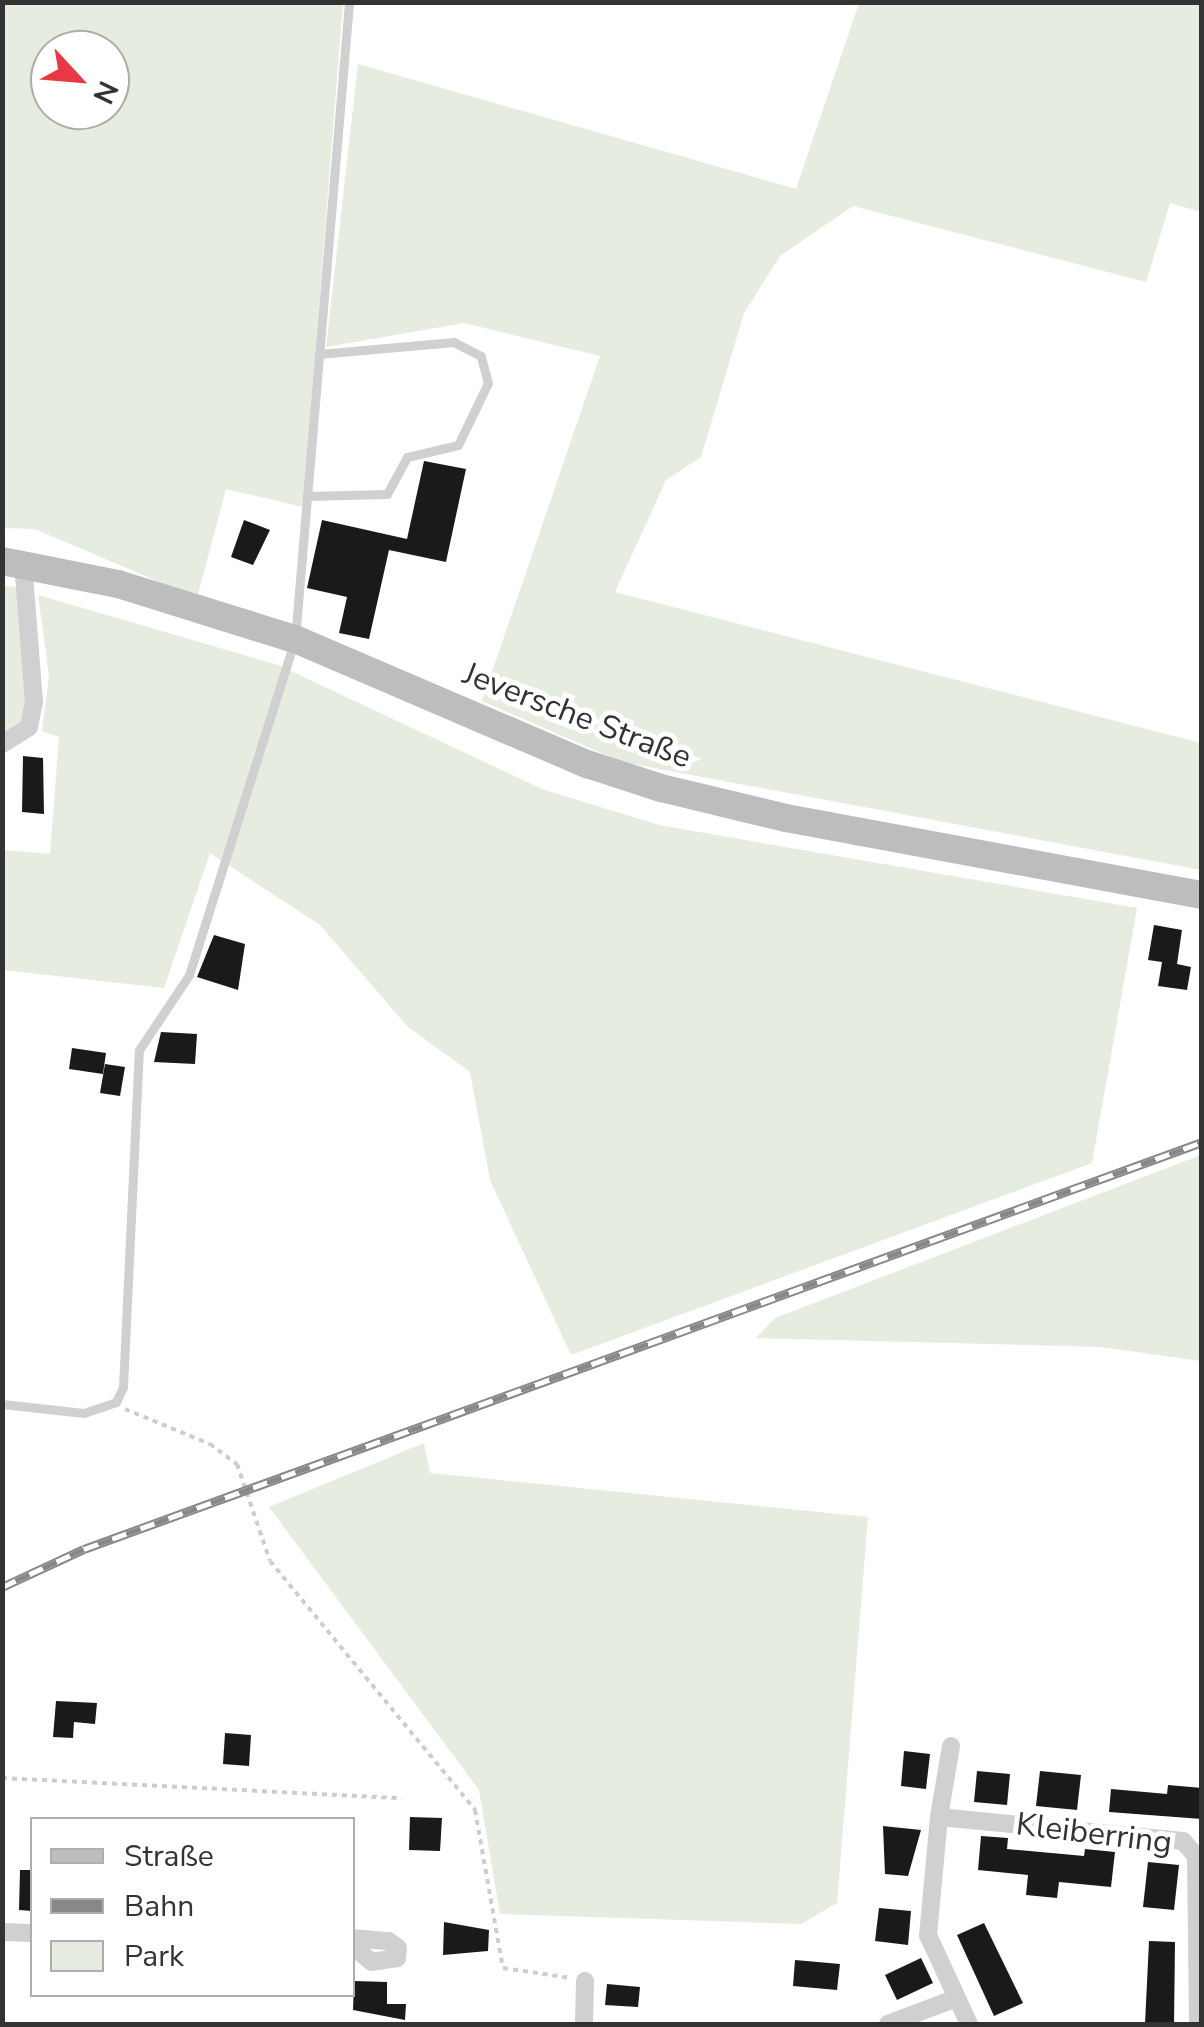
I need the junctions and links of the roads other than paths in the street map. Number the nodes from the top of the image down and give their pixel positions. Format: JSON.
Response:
{"nodes":[{"id":1,"x":350,"y":2,"type":"edge"},
{"id":2,"x":319,"y":354,"type":"junction"},
{"id":3,"x":307,"y":496,"type":"junction"},
{"id":4,"x":13,"y":562,"type":"edge"},
{"id":5,"x":295,"y":639,"type":"junction"},
{"id":6,"x":2,"y":744,"type":"edge"},
{"id":7,"x":1202,"y":894,"type":"edge"},
{"id":8,"x":2,"y":1404,"type":"edge"},
{"id":9,"x":951,"y":1746,"type":"dead end"},
{"id":10,"x":939,"y":1817,"type":"junction"},
{"id":11,"x":2,"y":1932,"type":"edge"},
{"id":12,"x":30,"y":1933,"type":"edge"},
{"id":13,"x":585,"y":1980,"type":"road end"},
{"id":14,"x":954,"y":1999,"type":"junction"},
{"id":15,"x":584,"y":2024,"type":"edge"},
{"id":16,"x":888,"y":2024,"type":"edge"},
{"id":17,"x":969,"y":2024,"type":"edge"},
{"id":18,"x":1198,"y":2024,"type":"edge"}],
"edges":[{"from":1,"to":2,"type":"lane"},
{"from":2,"to":3,"type":"lane"},
{"from":2,"to":3,"type":"lane"},
{"from":3,"to":5,"type":"lane"},
{"from":4,"to":5,"type":"street","name":"Jeversche Straße"},
{"from":4,"to":6,"type":"street"},
{"from":5,"to":7,"type":"street","name":"Jeversche Straße"},
{"from":5,"to":8,"type":"lane"},
{"from":9,"to":10,"type":"street"},
{"from":10,"to":14,"type":"street"},
{"from":10,"to":18,"type":"street","name":"Kleiberring"},
{"from":11,"to":12,"type":"street"},
{"from":13,"to":15,"type":"street"},
{"from":14,"to":16,"type":"street"},
{"from":14,"to":17,"type":"street"}]}
